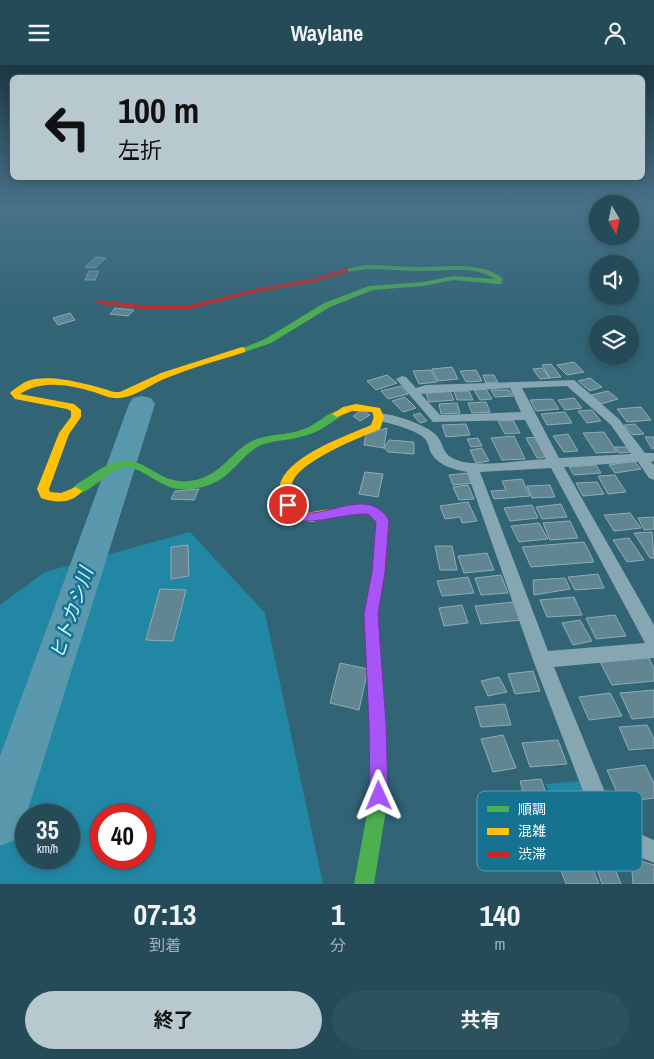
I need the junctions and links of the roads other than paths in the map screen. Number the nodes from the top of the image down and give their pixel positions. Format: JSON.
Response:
{"nodes":[{"id":1,"x":99,"y":302,"type":"dead end"},
{"id":2,"x":402,"y":379,"type":"dead end"},
{"id":3,"x":515,"y":386,"type":"junction"},
{"id":4,"x":413,"y":391,"type":"junction"},
{"id":5,"x":529,"y":416,"type":"junction"},
{"id":6,"x":379,"y":417,"type":"junction"},
{"id":7,"x":648,"y":457,"type":"edge"},
{"id":8,"x":556,"y":463,"type":"junction"},
{"id":9,"x":472,"y":468,"type":"junction"},
{"id":10,"x":654,"y":475,"type":"edge"},
{"id":11,"x":654,"y":642,"type":"edge"},
{"id":12,"x":654,"y":650,"type":"edge"},
{"id":13,"x":542,"y":660,"type":"junction"},
{"id":14,"x":593,"y":791,"type":"edge"},
{"id":15,"x":642,"y":847,"type":"edge"},
{"id":16,"x":654,"y":853,"type":"edge"},
{"id":17,"x":364,"y":884,"type":"edge"}],
"edges":[{"from":1,"to":6,"type":"street"},
{"from":2,"to":4,"type":"street"},
{"from":3,"to":4,"type":"street"},
{"from":3,"to":5,"type":"street"},
{"from":3,"to":7,"type":"street"},
{"from":4,"to":5,"type":"street"},
{"from":5,"to":8,"type":"street"},
{"from":6,"to":9,"type":"street"},
{"from":6,"to":17,"type":"street"},
{"from":7,"to":8,"type":"street"},
{"from":7,"to":10,"type":"street"},
{"from":8,"to":9,"type":"street"},
{"from":8,"to":11,"type":"street"},
{"from":9,"to":13,"type":"street"},
{"from":12,"to":13,"type":"street"},
{"from":13,"to":14,"type":"street"},
{"from":15,"to":16,"type":"street"}]}
